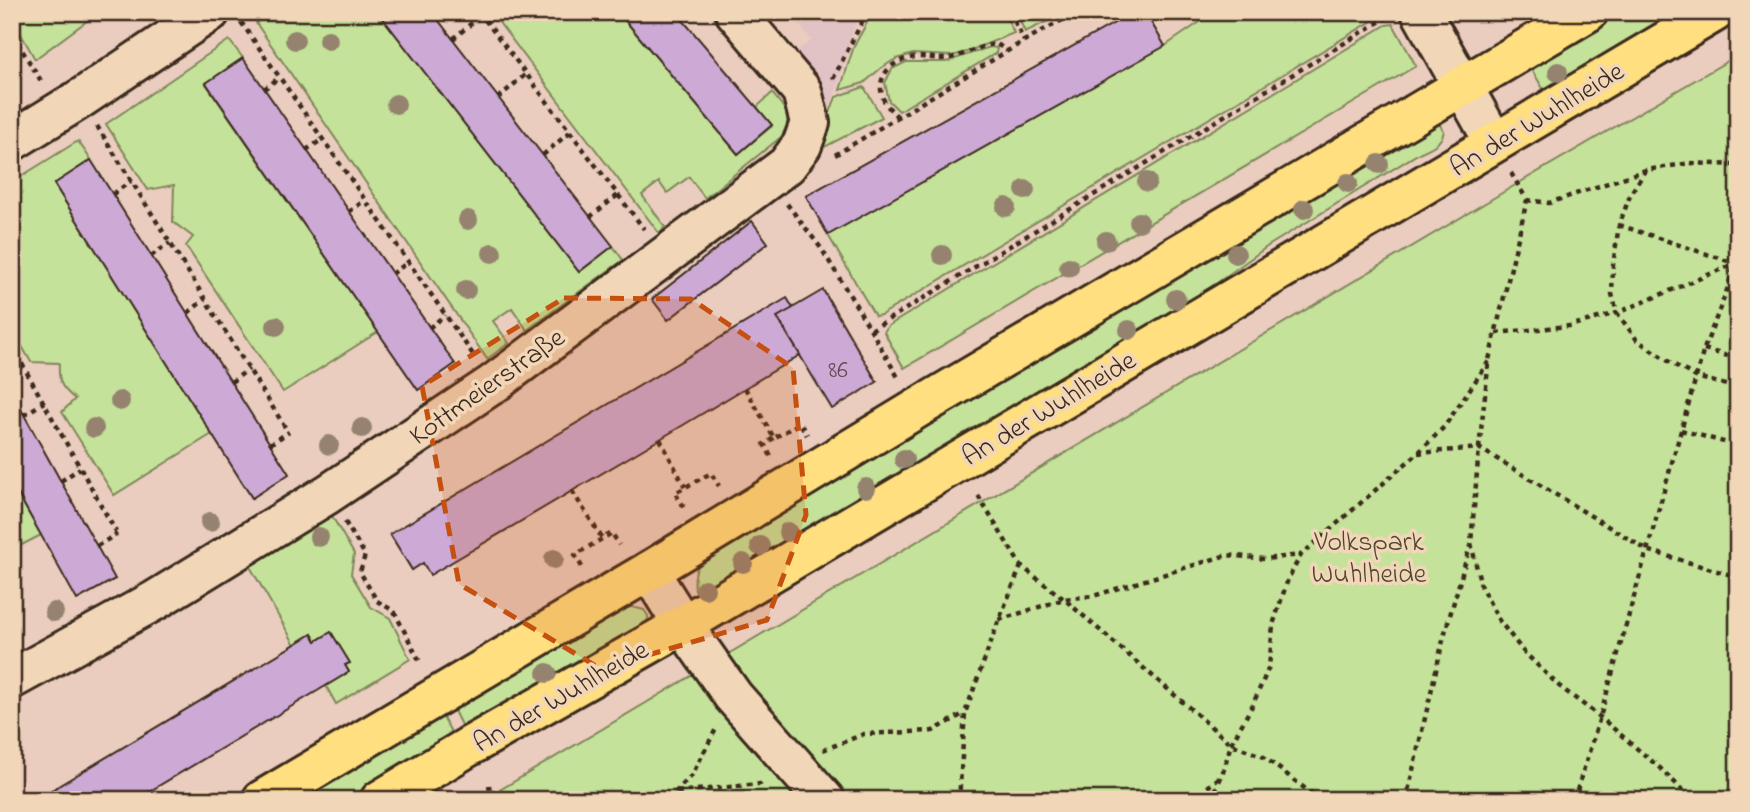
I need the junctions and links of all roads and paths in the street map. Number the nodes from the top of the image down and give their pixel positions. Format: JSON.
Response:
{"nodes":[{"id":1,"x":210,"y":12,"type":"edge"},
{"id":2,"x":234,"y":12,"type":"edge"},
{"id":3,"x":735,"y":12,"type":"edge"},
{"id":4,"x":867,"y":12,"type":"edge"},
{"id":5,"x":1010,"y":12,"type":"edge"},
{"id":6,"x":1077,"y":12,"type":"edge"},
{"id":7,"x":1588,"y":12,"type":"edge"},
{"id":8,"x":1715,"y":12,"type":"edge"},
{"id":9,"x":480,"y":13,"type":"edge"},
{"id":10,"x":1407,"y":13,"type":"edge"},
{"id":11,"x":12,"y":34,"type":"edge"},
{"id":12,"x":453,"y":39,"type":"dead end"},
{"id":13,"x":1024,"y":41,"type":"junction"},
{"id":14,"x":1007,"y":51,"type":"junction"},
{"id":15,"x":526,"y":74,"type":"junction"},
{"id":16,"x":280,"y":77,"type":"junction"},
{"id":17,"x":1463,"y":87,"type":"junction"},
{"id":18,"x":264,"y":89,"type":"dead end"},
{"id":19,"x":498,"y":98,"type":"dead end"},
{"id":20,"x":70,"y":105,"type":"junction"},
{"id":21,"x":898,"y":117,"type":"junction"},
{"id":22,"x":810,"y":123,"type":"junction"},
{"id":23,"x":570,"y":132,"type":"junction"},
{"id":24,"x":323,"y":139,"type":"junction"},
{"id":25,"x":12,"y":141,"type":"edge"},
{"id":26,"x":1494,"y":142,"type":"junction"},
{"id":27,"x":306,"y":150,"type":"dead end"},
{"id":28,"x":543,"y":155,"type":"dead end"},
{"id":29,"x":1738,"y":166,"type":"edge"},
{"id":30,"x":1646,"y":170,"type":"junction"},
{"id":31,"x":777,"y":172,"type":"junction"},
{"id":32,"x":131,"y":181,"type":"junction"},
{"id":33,"x":113,"y":194,"type":"dead end"},
{"id":34,"x":618,"y":195,"type":"junction"},
{"id":35,"x":365,"y":200,"type":"junction"},
{"id":36,"x":349,"y":212,"type":"dead end"},
{"id":37,"x":590,"y":217,"type":"dead end"},
{"id":38,"x":1619,"y":225,"type":"junction"},
{"id":39,"x":170,"y":243,"type":"junction"},
{"id":40,"x":1738,"y":254,"type":"edge"},
{"id":41,"x":152,"y":256,"type":"dead end"},
{"id":42,"x":665,"y":256,"type":"junction"},
{"id":43,"x":408,"y":261,"type":"junction"},
{"id":44,"x":1736,"y":264,"type":"edge"},
{"id":45,"x":392,"y":274,"type":"dead end"},
{"id":46,"x":205,"y":299,"type":"junction"},
{"id":47,"x":188,"y":313,"type":"dead end"},
{"id":48,"x":1617,"y":313,"type":"junction"},
{"id":49,"x":445,"y":315,"type":"junction"},
{"id":50,"x":429,"y":328,"type":"dead end"},
{"id":51,"x":871,"y":330,"type":"junction"},
{"id":52,"x":1495,"y":333,"type":"junction"},
{"id":53,"x":12,"y":346,"type":"edge"},
{"id":54,"x":1704,"y":349,"type":"junction"},
{"id":55,"x":1738,"y":359,"type":"edge"},
{"id":56,"x":1489,"y":360,"type":"junction"},
{"id":57,"x":249,"y":369,"type":"junction"},
{"id":58,"x":1696,"y":377,"type":"junction"},
{"id":59,"x":900,"y":380,"type":"dead end"},
{"id":60,"x":231,"y":382,"type":"dead end"},
{"id":61,"x":493,"y":384,"type":"junction"},
{"id":62,"x":745,"y":388,"type":"dead end"},
{"id":63,"x":1738,"y":388,"type":"edge"},
{"id":64,"x":44,"y":402,"type":"junction"},
{"id":65,"x":24,"y":415,"type":"dead end"},
{"id":66,"x":1681,"y":430,"type":"junction"},
{"id":67,"x":807,"y":435,"type":"dead end"},
{"id":68,"x":774,"y":438,"type":"junction"},
{"id":69,"x":660,"y":439,"type":"dead end"},
{"id":70,"x":270,"y":444,"type":"dead end"},
{"id":71,"x":1738,"y":446,"type":"edge"},
{"id":72,"x":1479,"y":448,"type":"junction"},
{"id":73,"x":1418,"y":453,"type":"junction"},
{"id":74,"x":771,"y":456,"type":"dead end"},
{"id":75,"x":80,"y":468,"type":"junction"},
{"id":76,"x":61,"y":481,"type":"dead end"},
{"id":77,"x":719,"y":486,"type":"dead end"},
{"id":78,"x":685,"y":487,"type":"junction"},
{"id":79,"x":572,"y":491,"type":"dead end"},
{"id":80,"x":328,"y":494,"type":"junction"},
{"id":81,"x":978,"y":496,"type":"dead end"},
{"id":82,"x":684,"y":507,"type":"dead end"},
{"id":83,"x":602,"y":538,"type":"junction"},
{"id":84,"x":1471,"y":543,"type":"junction"},
{"id":85,"x":619,"y":545,"type":"dead end"},
{"id":86,"x":97,"y":546,"type":"dead end"},
{"id":87,"x":1647,"y":550,"type":"junction"},
{"id":88,"x":1301,"y":555,"type":"junction"},
{"id":89,"x":1021,"y":566,"type":"junction"},
{"id":90,"x":582,"y":567,"type":"dead end"},
{"id":91,"x":649,"y":571,"type":"junction"},
{"id":92,"x":1738,"y":577,"type":"edge"},
{"id":93,"x":1064,"y":599,"type":"junction"},
{"id":94,"x":999,"y":620,"type":"junction"},
{"id":95,"x":683,"y":625,"type":"junction"},
{"id":96,"x":420,"y":662,"type":"dead end"},
{"id":97,"x":12,"y":679,"type":"edge"},
{"id":98,"x":733,"y":696,"type":"junction"},
{"id":99,"x":965,"y":713,"type":"junction"},
{"id":100,"x":1600,"y":717,"type":"junction"},
{"id":101,"x":1231,"y":744,"type":"junction"},
{"id":102,"x":791,"y":762,"type":"junction"},
{"id":103,"x":1222,"y":775,"type":"junction"},
{"id":104,"x":489,"y":785,"type":"dead end"},
{"id":105,"x":677,"y":792,"type":"junction"},
{"id":106,"x":262,"y":800,"type":"edge"},
{"id":107,"x":380,"y":800,"type":"edge"},
{"id":108,"x":491,"y":800,"type":"edge"},
{"id":109,"x":668,"y":800,"type":"edge"},
{"id":110,"x":825,"y":800,"type":"edge"},
{"id":111,"x":958,"y":800,"type":"edge"},
{"id":112,"x":1192,"y":800,"type":"edge"},
{"id":113,"x":1211,"y":800,"type":"edge"},
{"id":114,"x":1320,"y":800,"type":"edge"},
{"id":115,"x":1406,"y":800,"type":"edge"},
{"id":116,"x":1574,"y":800,"type":"edge"},
{"id":117,"x":1693,"y":800,"type":"edge"}],
"edges":[{"from":1,"to":20,"type":"street"},
{"from":2,"to":16,"type":"path"},
{"from":3,"to":22,"type":"street"},
{"from":4,"to":22,"type":"path"},
{"from":5,"to":13,"type":"path"},
{"from":6,"to":13,"type":"path"},
{"from":7,"to":17,"type":"main road"},
{"from":8,"to":26,"type":"main road","name":"An der Wuhlheide"},
{"from":9,"to":12,"type":"path"},
{"from":9,"to":15,"type":"path"},
{"from":10,"to":17,"type":"street"},
{"from":10,"to":51,"type":"path"},
{"from":11,"to":20,"type":"path"},
{"from":13,"to":14,"type":"path"},
{"from":14,"to":21,"type":"path"},
{"from":14,"to":21,"type":"path"},
{"from":15,"to":19,"type":"path"},
{"from":15,"to":23,"type":"path"},
{"from":16,"to":18,"type":"path"},
{"from":16,"to":24,"type":"path"},
{"from":17,"to":26,"type":"street"},
{"from":17,"to":91,"type":"main road"},
{"from":20,"to":25,"type":"street"},
{"from":20,"to":32,"type":"path"},
{"from":21,"to":31,"type":"path"},
{"from":22,"to":31,"type":"street","name":"Kottmeierstraße"},
{"from":23,"to":28,"type":"path"},
{"from":23,"to":34,"type":"path"},
{"from":24,"to":27,"type":"path"},
{"from":24,"to":35,"type":"path"},
{"from":26,"to":95,"type":"main road","name":"An der Wuhlheide"},
{"from":29,"to":30,"type":"path"},
{"from":30,"to":38,"type":"path"},
{"from":30,"to":52,"type":"path"},
{"from":31,"to":42,"type":"street","name":"Kottmeierstraße"},
{"from":31,"to":51,"type":"path"},
{"from":32,"to":33,"type":"path"},
{"from":32,"to":39,"type":"path"},
{"from":34,"to":37,"type":"path"},
{"from":34,"to":42,"type":"path"},
{"from":35,"to":36,"type":"path"},
{"from":35,"to":43,"type":"path"},
{"from":38,"to":44,"type":"path"},
{"from":38,"to":48,"type":"path"},
{"from":39,"to":41,"type":"path"},
{"from":39,"to":46,"type":"path"},
{"from":40,"to":44,"type":"path"},
{"from":42,"to":61,"type":"street","name":"Kottmeierstraße"},
{"from":43,"to":45,"type":"path"},
{"from":43,"to":49,"type":"path"},
{"from":44,"to":48,"type":"path"},
{"from":44,"to":54,"type":"path"},
{"from":46,"to":47,"type":"path"},
{"from":46,"to":57,"type":"path"},
{"from":48,"to":52,"type":"path"},
{"from":48,"to":58,"type":"path"},
{"from":49,"to":50,"type":"path"},
{"from":49,"to":61,"type":"path"},
{"from":51,"to":59,"type":"path"},
{"from":52,"to":56,"type":"path"},
{"from":53,"to":64,"type":"path"},
{"from":54,"to":55,"type":"path"},
{"from":54,"to":58,"type":"path"},
{"from":56,"to":72,"type":"path"},
{"from":56,"to":73,"type":"path"},
{"from":57,"to":60,"type":"path"},
{"from":57,"to":70,"type":"path"},
{"from":58,"to":63,"type":"path"},
{"from":58,"to":66,"type":"path"},
{"from":61,"to":80,"type":"street","name":"Kottmeierstraße"},
{"from":62,"to":68,"type":"path"},
{"from":64,"to":65,"type":"path"},
{"from":64,"to":75,"type":"path"},
{"from":66,"to":71,"type":"path"},
{"from":66,"to":87,"type":"path"},
{"from":67,"to":68,"type":"path"},
{"from":68,"to":74,"type":"path"},
{"from":69,"to":78,"type":"path"},
{"from":72,"to":73,"type":"path"},
{"from":72,"to":84,"type":"path"},
{"from":72,"to":87,"type":"path"},
{"from":73,"to":88,"type":"path"},
{"from":75,"to":76,"type":"path"},
{"from":75,"to":86,"type":"path"},
{"from":77,"to":78,"type":"path"},
{"from":78,"to":82,"type":"path"},
{"from":79,"to":83,"type":"path"},
{"from":80,"to":96,"type":"path"},
{"from":80,"to":97,"type":"street","name":"Kottmeierstraße"},
{"from":81,"to":89,"type":"path"},
{"from":83,"to":85,"type":"path"},
{"from":83,"to":90,"type":"path"},
{"from":84,"to":100,"type":"path"},
{"from":84,"to":115,"type":"path"},
{"from":87,"to":92,"type":"path"},
{"from":87,"to":100,"type":"path"},
{"from":88,"to":93,"type":"path"},
{"from":88,"to":101,"type":"path"},
{"from":89,"to":93,"type":"path"},
{"from":89,"to":94,"type":"path"},
{"from":91,"to":95,"type":"street"},
{"from":91,"to":106,"type":"main road"},
{"from":93,"to":94,"type":"path"},
{"from":93,"to":101,"type":"path"},
{"from":94,"to":99,"type":"path"},
{"from":95,"to":98,"type":"street"},
{"from":95,"to":107,"type":"main road","name":"An der Wuhlheide"},
{"from":98,"to":102,"type":"street"},
{"from":98,"to":105,"type":"path"},
{"from":99,"to":102,"type":"path"},
{"from":99,"to":111,"type":"path"},
{"from":100,"to":116,"type":"path"},
{"from":100,"to":117,"type":"path"},
{"from":101,"to":103,"type":"path"},
{"from":101,"to":114,"type":"path"},
{"from":102,"to":105,"type":"path"},
{"from":102,"to":110,"type":"street"},
{"from":103,"to":112,"type":"path"},
{"from":103,"to":113,"type":"path"},
{"from":104,"to":108,"type":"path"},
{"from":105,"to":109,"type":"path"}]}
